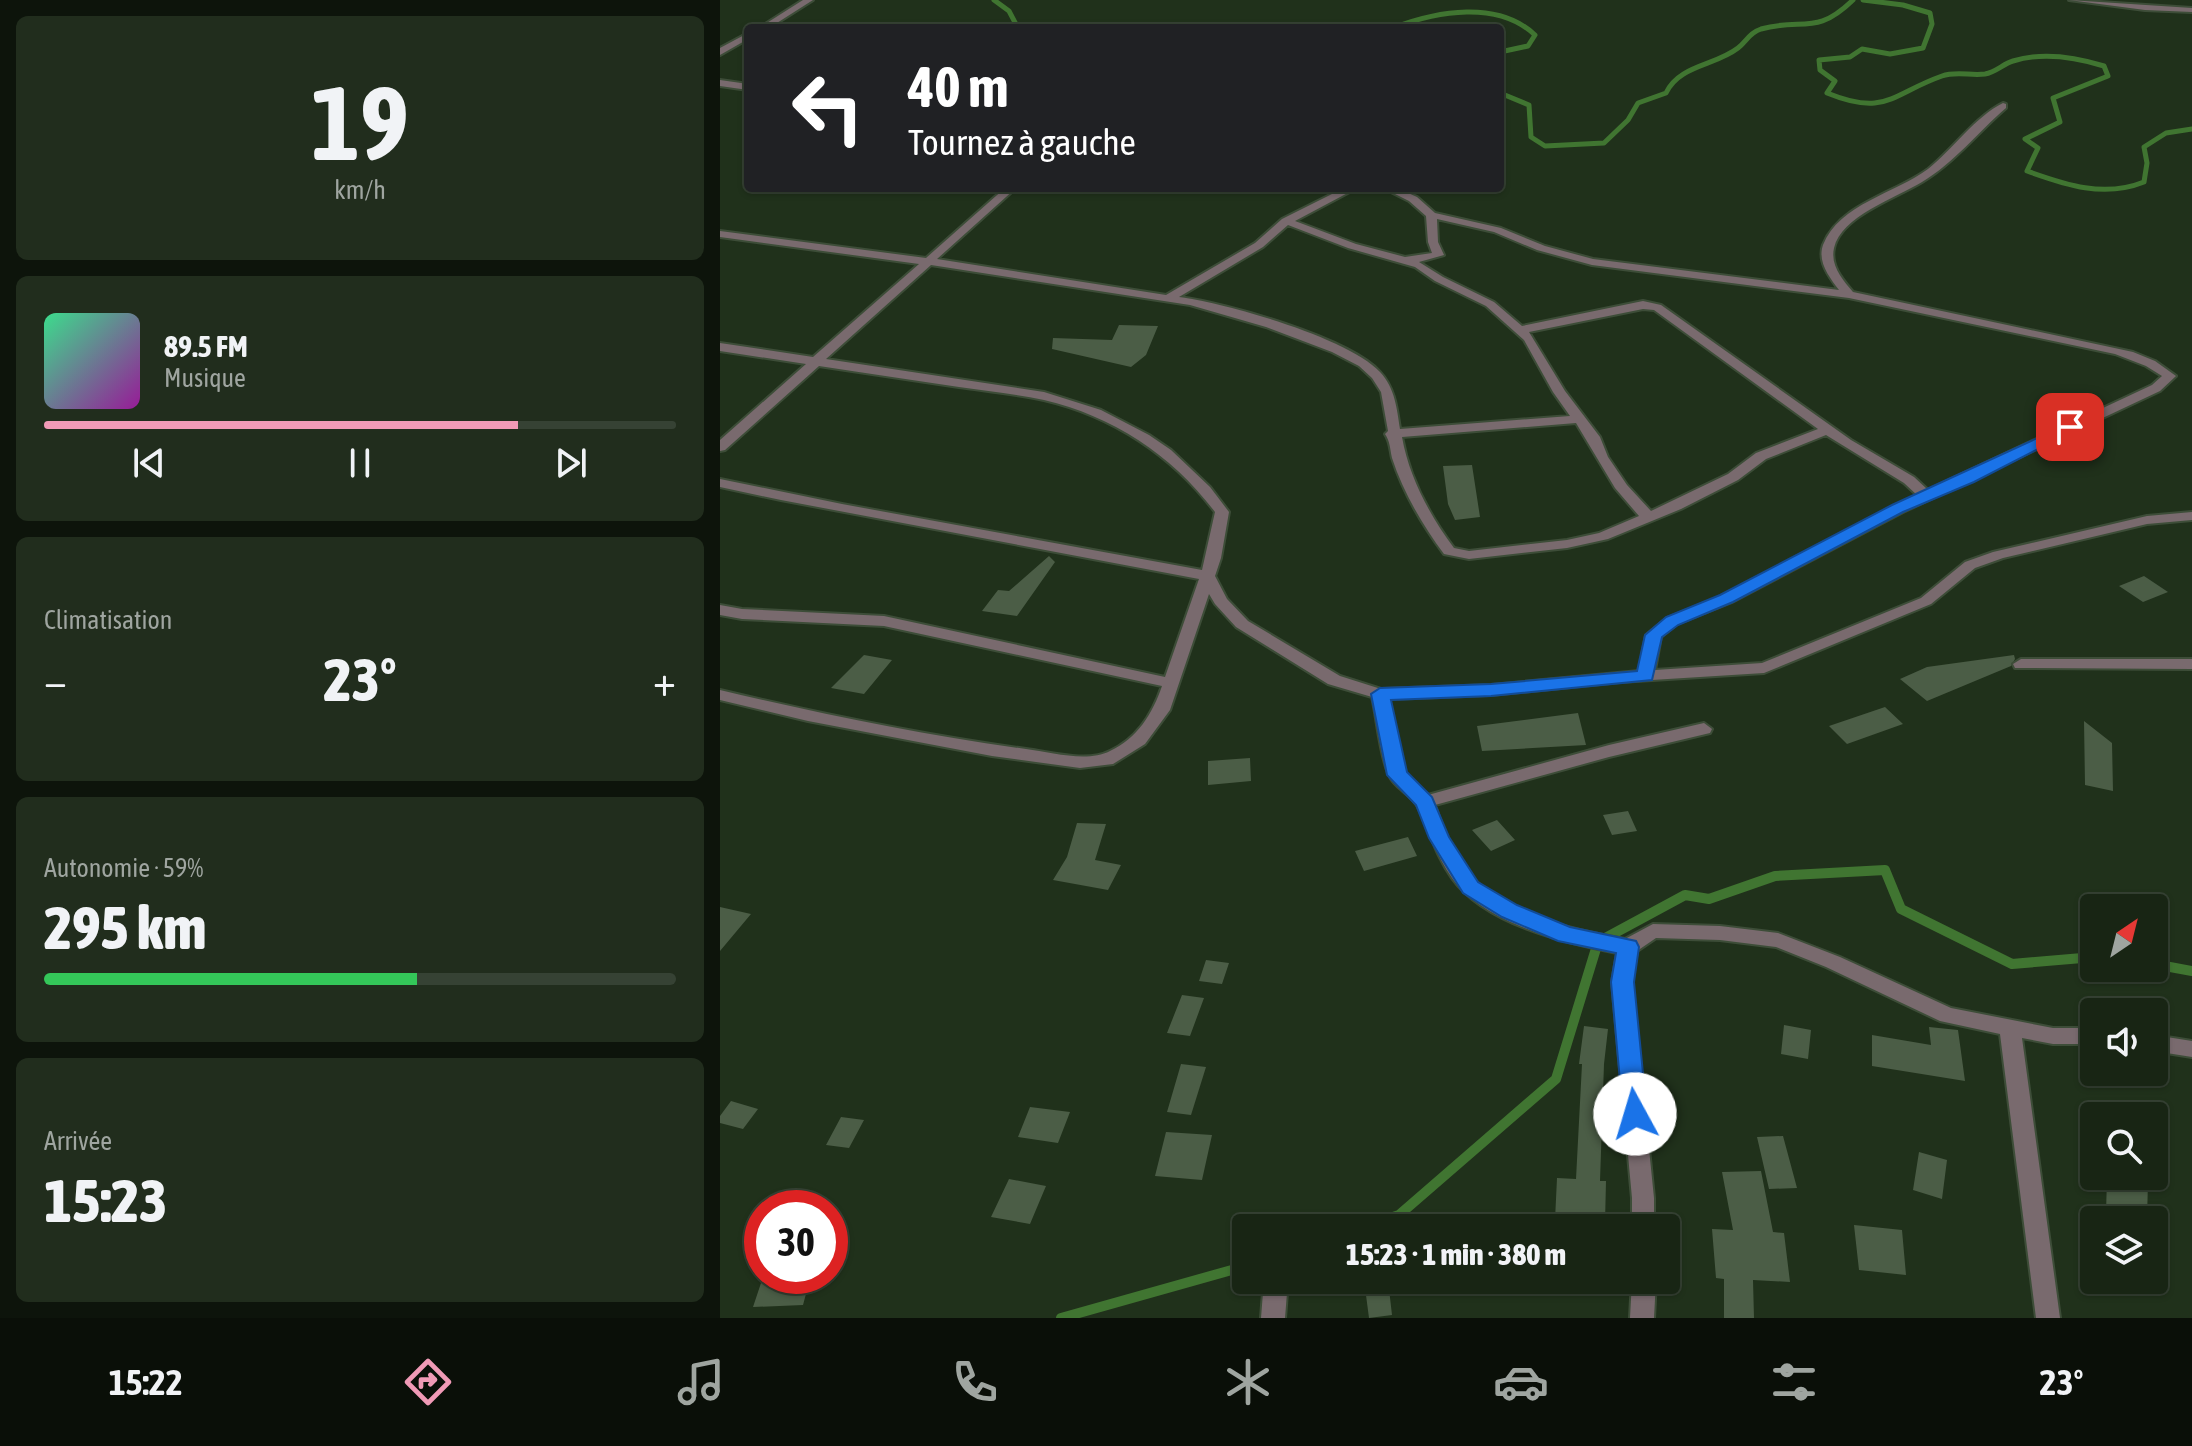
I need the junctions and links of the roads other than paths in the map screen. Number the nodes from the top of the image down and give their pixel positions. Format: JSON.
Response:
{"nodes":[{"id":1,"x":809,"y":0,"type":"edge"},
{"id":2,"x":2073,"y":0,"type":"edge"},
{"id":3,"x":2192,"y":10,"type":"edge"},
{"id":4,"x":770,"y":24,"type":"edge"},
{"id":5,"x":744,"y":38,"type":"edge"},
{"id":6,"x":720,"y":44,"type":"edge"},
{"id":7,"x":735,"y":44,"type":"junction"},
{"id":8,"x":720,"y":52,"type":"edge"},
{"id":9,"x":720,"y":83,"type":"edge"},
{"id":10,"x":744,"y":86,"type":"edge"},
{"id":11,"x":2003,"y":106,"type":"dead end"},
{"id":12,"x":1007,"y":192,"type":"edge"},
{"id":13,"x":1344,"y":192,"type":"edge"},
{"id":14,"x":1397,"y":192,"type":"edge"},
{"id":15,"x":1431,"y":215,"type":"junction"},
{"id":16,"x":1286,"y":221,"type":"junction"},
{"id":17,"x":720,"y":234,"type":"edge"},
{"id":18,"x":1405,"y":260,"type":"junction"},
{"id":19,"x":929,"y":262,"type":"junction"},
{"id":20,"x":1849,"y":295,"type":"junction"},
{"id":21,"x":1168,"y":298,"type":"junction"},
{"id":22,"x":1521,"y":330,"type":"junction"},
{"id":23,"x":720,"y":347,"type":"edge"},
{"id":24,"x":813,"y":363,"type":"junction"},
{"id":25,"x":1581,"y":419,"type":"junction"},
{"id":26,"x":1827,"y":430,"type":"junction"},
{"id":27,"x":1392,"y":434,"type":"junction"},
{"id":28,"x":720,"y":447,"type":"edge"},
{"id":29,"x":720,"y":483,"type":"edge"},
{"id":30,"x":1926,"y":496,"type":"junction"},
{"id":31,"x":2192,"y":516,"type":"edge"},
{"id":32,"x":1649,"y":518,"type":"junction"},
{"id":33,"x":1208,"y":576,"type":"junction"},
{"id":34,"x":720,"y":610,"type":"edge"},
{"id":35,"x":2021,"y":664,"type":"dead end"},
{"id":36,"x":2192,"y":664,"type":"edge"},
{"id":37,"x":1646,"y":676,"type":"junction"},
{"id":38,"x":1171,"y":683,"type":"junction"},
{"id":39,"x":1380,"y":694,"type":"junction"},
{"id":40,"x":720,"y":695,"type":"edge"},
{"id":41,"x":1704,"y":729,"type":"dead end"},
{"id":42,"x":1425,"y":802,"type":"junction"},
{"id":43,"x":1628,"y":947,"type":"junction"},
{"id":44,"x":2010,"y":1028,"type":"junction"},
{"id":45,"x":2080,"y":1036,"type":"edge"},
{"id":46,"x":2168,"y":1045,"type":"edge"},
{"id":47,"x":2192,"y":1049,"type":"edge"},
{"id":48,"x":1643,"y":1214,"type":"edge"},
{"id":49,"x":1275,"y":1294,"type":"edge"},
{"id":50,"x":1643,"y":1294,"type":"edge"},
{"id":51,"x":1273,"y":1318,"type":"edge"},
{"id":52,"x":1642,"y":1318,"type":"edge"},
{"id":53,"x":2048,"y":1318,"type":"edge"}],
"edges":[{"from":1,"to":4,"type":"street"},
{"from":2,"to":3,"type":"street"},
{"from":5,"to":7,"type":"street"},
{"from":6,"to":7,"type":"street"},
{"from":7,"to":8,"type":"street"},
{"from":9,"to":10,"type":"street"},
{"from":11,"to":20,"type":"street"},
{"from":12,"to":19,"type":"street"},
{"from":13,"to":16,"type":"street"},
{"from":14,"to":15,"type":"street"},
{"from":15,"to":18,"type":"street"},
{"from":15,"to":20,"type":"street"},
{"from":16,"to":18,"type":"street"},
{"from":16,"to":21,"type":"street"},
{"from":17,"to":19,"type":"street"},
{"from":18,"to":22,"type":"street"},
{"from":19,"to":21,"type":"street"},
{"from":19,"to":24,"type":"street"},
{"from":20,"to":30,"type":"street"},
{"from":21,"to":27,"type":"street"},
{"from":22,"to":25,"type":"street"},
{"from":22,"to":26,"type":"street"},
{"from":23,"to":24,"type":"street"},
{"from":24,"to":28,"type":"street"},
{"from":24,"to":33,"type":"street"},
{"from":25,"to":27,"type":"street"},
{"from":25,"to":32,"type":"street"},
{"from":26,"to":30,"type":"street"},
{"from":26,"to":32,"type":"street"},
{"from":27,"to":32,"type":"street"},
{"from":29,"to":33,"type":"street"},
{"from":30,"to":37,"type":"street"},
{"from":31,"to":37,"type":"street"},
{"from":33,"to":38,"type":"street"},
{"from":33,"to":39,"type":"street"},
{"from":34,"to":38,"type":"street"},
{"from":35,"to":36,"type":"street"},
{"from":37,"to":39,"type":"street"},
{"from":38,"to":40,"type":"street"},
{"from":39,"to":42,"type":"street"},
{"from":41,"to":42,"type":"street"},
{"from":42,"to":43,"type":"street"},
{"from":43,"to":44,"type":"street"},
{"from":43,"to":48,"type":"street"},
{"from":44,"to":45,"type":"street"},
{"from":44,"to":53,"type":"street"},
{"from":46,"to":47,"type":"street"},
{"from":49,"to":51,"type":"street"},
{"from":50,"to":52,"type":"street"}]}
